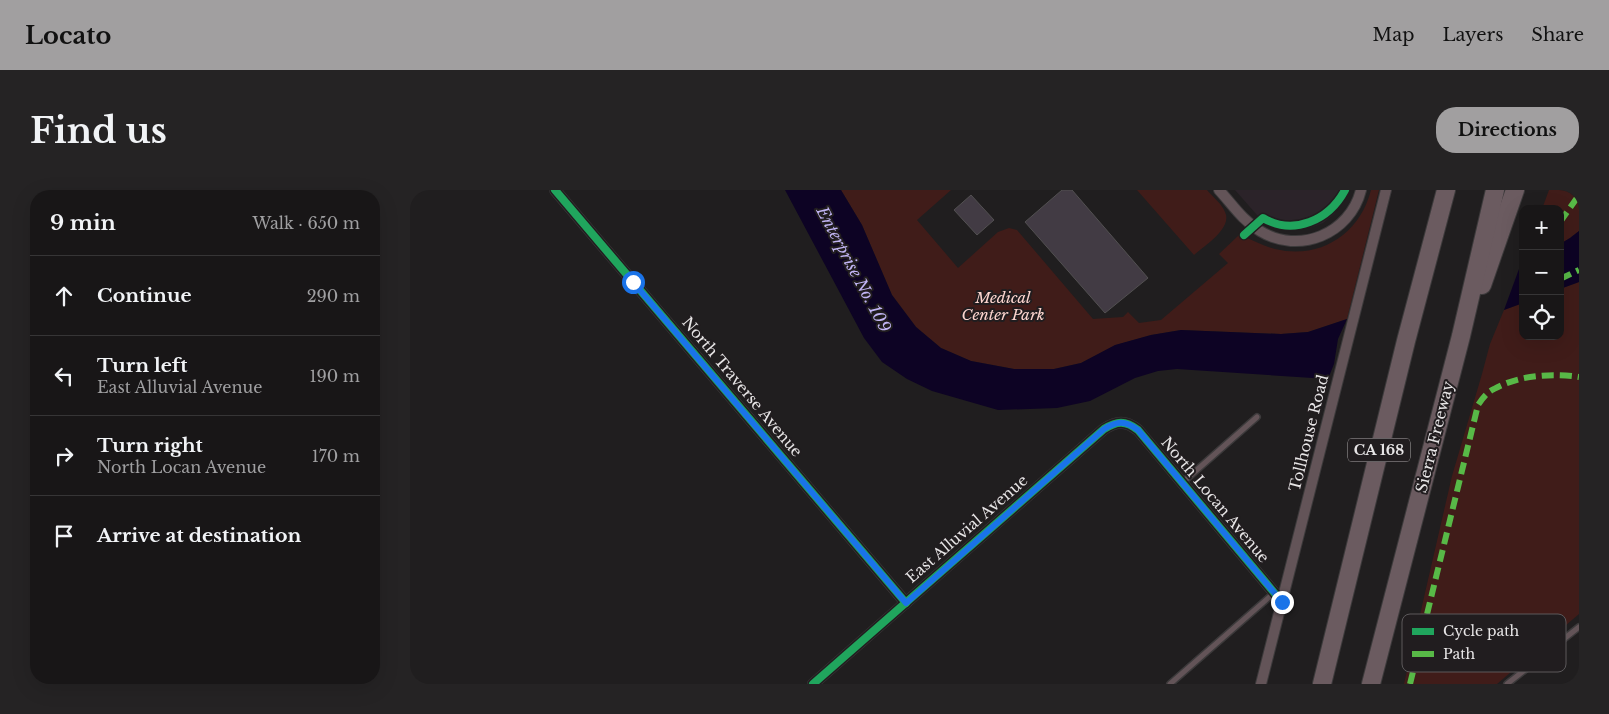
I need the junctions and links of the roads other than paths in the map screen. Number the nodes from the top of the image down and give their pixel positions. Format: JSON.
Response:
{"nodes":[{"id":1,"x":555,"y":190,"type":"edge"},
{"id":2,"x":1220,"y":190,"type":"edge"},
{"id":3,"x":1360,"y":190,"type":"edge"},
{"id":4,"x":1386,"y":190,"type":"edge"},
{"id":5,"x":1441,"y":190,"type":"edge"},
{"id":6,"x":1446,"y":190,"type":"edge"},
{"id":7,"x":1495,"y":190,"type":"edge"},
{"id":8,"x":1515,"y":190,"type":"edge"},
{"id":9,"x":1439,"y":217,"type":"junction"},
{"id":10,"x":1461,"y":336,"type":"junction"},
{"id":11,"x":1257,"y":417,"type":"dead end"},
{"id":12,"x":1122,"y":422,"type":"joint"},
{"id":13,"x":1182,"y":483,"type":"junction"},
{"id":14,"x":1274,"y":594,"type":"junction"},
{"id":15,"x":1282,"y":602,"type":"junction"},
{"id":16,"x":906,"y":603,"type":"junction"},
{"id":17,"x":1579,"y":627,"type":"edge"},
{"id":18,"x":1566,"y":637,"type":"edge"},
{"id":19,"x":1522,"y":672,"type":"edge"},
{"id":20,"x":813,"y":684,"type":"edge"},
{"id":21,"x":1170,"y":684,"type":"edge"},
{"id":22,"x":1261,"y":684,"type":"edge"},
{"id":23,"x":1322,"y":684,"type":"edge"},
{"id":24,"x":1371,"y":684,"type":"edge"},
{"id":25,"x":1507,"y":684,"type":"edge"}],
"edges":[{"from":1,"to":16,"type":"street","name":"North Traverse Avenue"},
{"from":2,"to":3,"type":"street"},
{"from":4,"to":15,"type":"street","name":"Tollhouse Road"},
{"from":5,"to":9,"type":"highway"},
{"from":6,"to":9,"type":"highway","number":"CA 168"},
{"from":7,"to":10,"type":"highway","name":"Sierra Freeway","number":"CA 168"},
{"from":8,"to":10,"type":"highway"},
{"from":9,"to":23,"type":"highway","number":"CA 168"},
{"from":10,"to":24,"type":"highway","name":"Sierra Freeway","number":"CA 168"},
{"from":11,"to":13,"type":"lane"},
{"from":12,"to":13,"type":"street","name":"North Locan Avenue"},
{"from":12,"to":16,"type":"street","name":"East Alluvial Avenue"},
{"from":13,"to":14,"type":"street","name":"North Locan Avenue"},
{"from":14,"to":15,"type":"street","name":"North Locan Avenue"},
{"from":14,"to":21,"type":"lane"},
{"from":15,"to":22,"type":"street","name":"Tollhouse Road"},
{"from":16,"to":20,"type":"street","name":"East Alluvial Avenue"},
{"from":17,"to":18,"type":"lane"},
{"from":19,"to":25,"type":"lane"}]}
